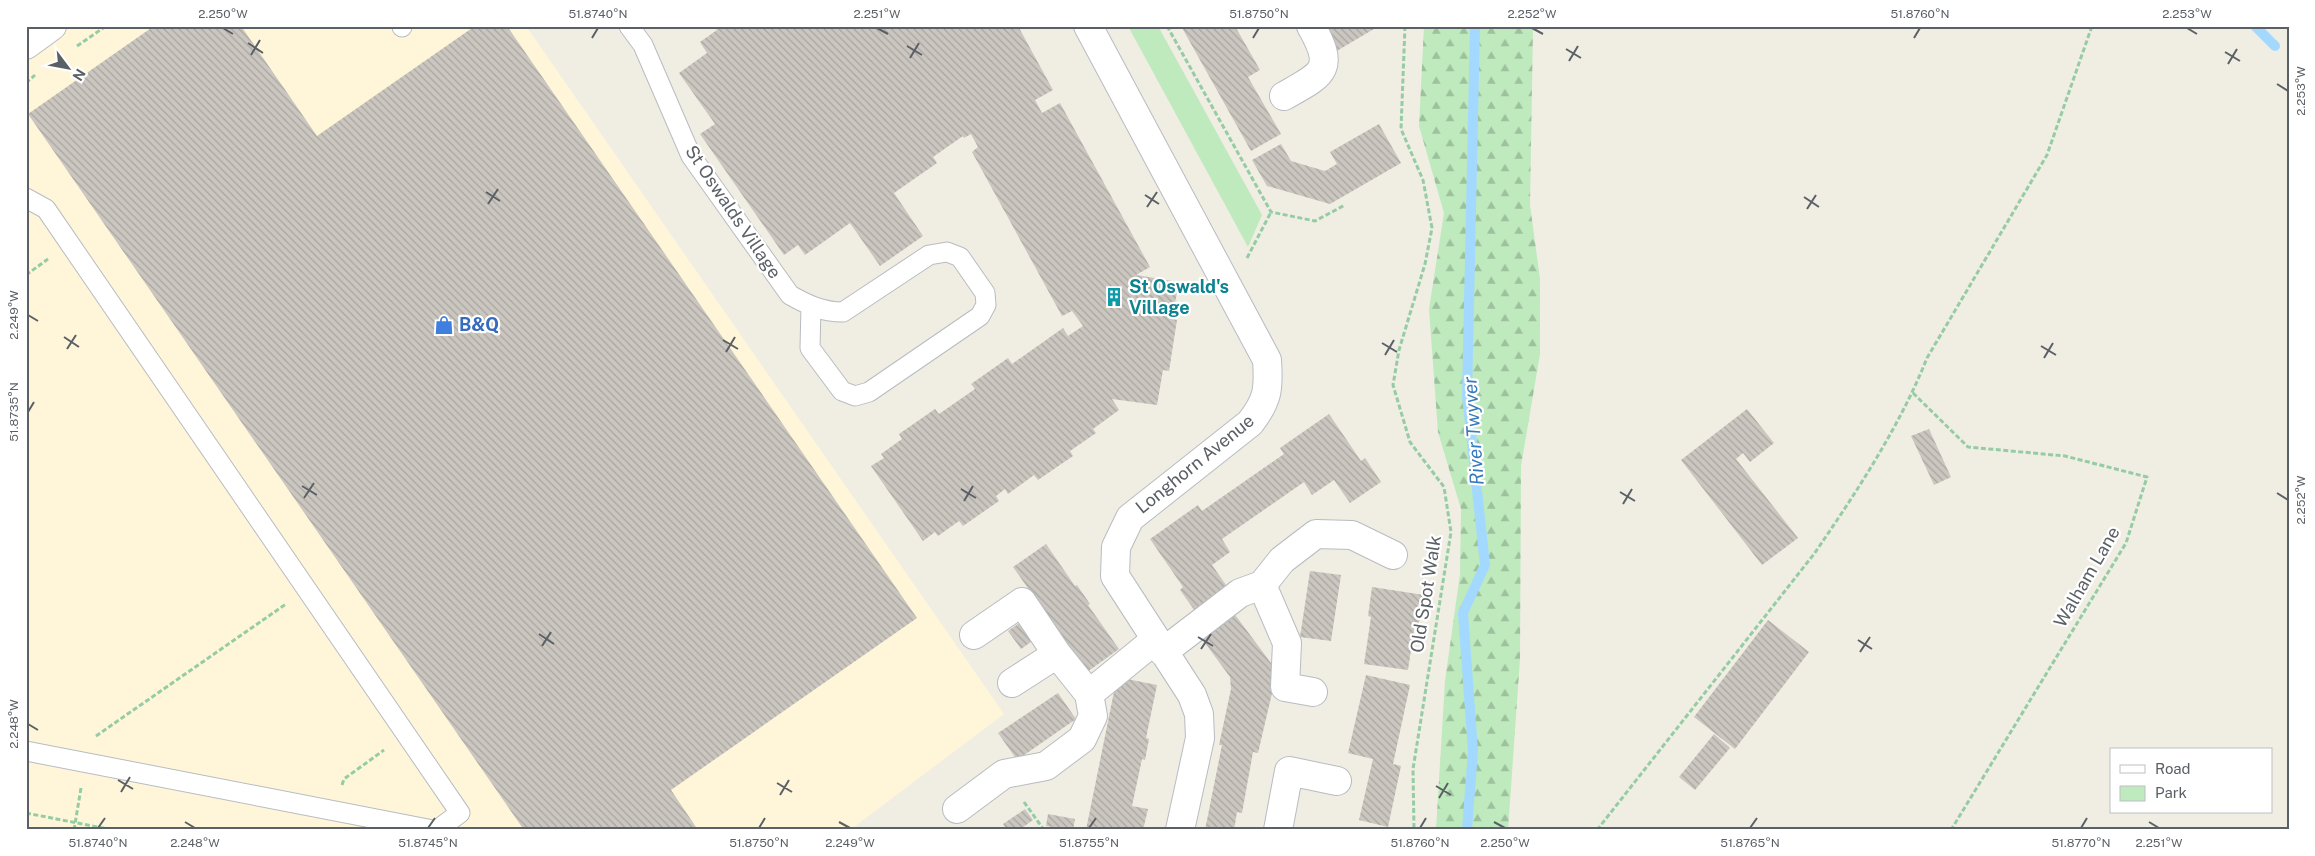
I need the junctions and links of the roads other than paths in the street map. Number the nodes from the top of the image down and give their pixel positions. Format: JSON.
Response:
{"nodes":[{"id":1,"x":52,"y":26,"type":"edge"},
{"id":2,"x":629,"y":26,"type":"edge"},
{"id":3,"x":1088,"y":26,"type":"edge"},
{"id":4,"x":1311,"y":26,"type":"edge"},
{"id":5,"x":26,"y":45,"type":"edge"},
{"id":6,"x":1284,"y":96,"type":"dead end"},
{"id":7,"x":26,"y":198,"type":"edge"},
{"id":8,"x":811,"y":306,"type":"junction"},
{"id":9,"x":1393,"y":555,"type":"dead end"},
{"id":10,"x":1262,"y":585,"type":"junction"},
{"id":11,"x":974,"y":635,"type":"dead end"},
{"id":12,"x":1159,"y":646,"type":"junction"},
{"id":13,"x":1057,"y":654,"type":"junction"},
{"id":14,"x":1012,"y":683,"type":"dead end"},
{"id":15,"x":1313,"y":692,"type":"dead end"},
{"id":16,"x":1089,"y":694,"type":"junction"},
{"id":17,"x":26,"y":751,"type":"edge"},
{"id":18,"x":1337,"y":781,"type":"dead end"},
{"id":19,"x":957,"y":809,"type":"dead end"},
{"id":20,"x":435,"y":830,"type":"edge"},
{"id":21,"x":1180,"y":830,"type":"edge"},
{"id":22,"x":1278,"y":830,"type":"edge"}],
"edges":[{"from":1,"to":5,"type":"street"},
{"from":2,"to":8,"type":"lane","name":"St Oswalds Village"},
{"from":3,"to":12,"type":"street","name":"Longhorn Avenue"},
{"from":4,"to":6,"type":"street"},
{"from":7,"to":20,"type":"lane"},
{"from":8,"to":8,"type":"lane","name":"St Oswalds Village"},
{"from":9,"to":10,"type":"street"},
{"from":10,"to":12,"type":"street"},
{"from":10,"to":15,"type":"street"},
{"from":11,"to":13,"type":"street"},
{"from":12,"to":16,"type":"street"},
{"from":12,"to":21,"type":"street","name":"Longhorn Avenue"},
{"from":13,"to":14,"type":"street"},
{"from":13,"to":16,"type":"street"},
{"from":16,"to":19,"type":"street"},
{"from":17,"to":20,"type":"lane"},
{"from":18,"to":22,"type":"street"}]}
